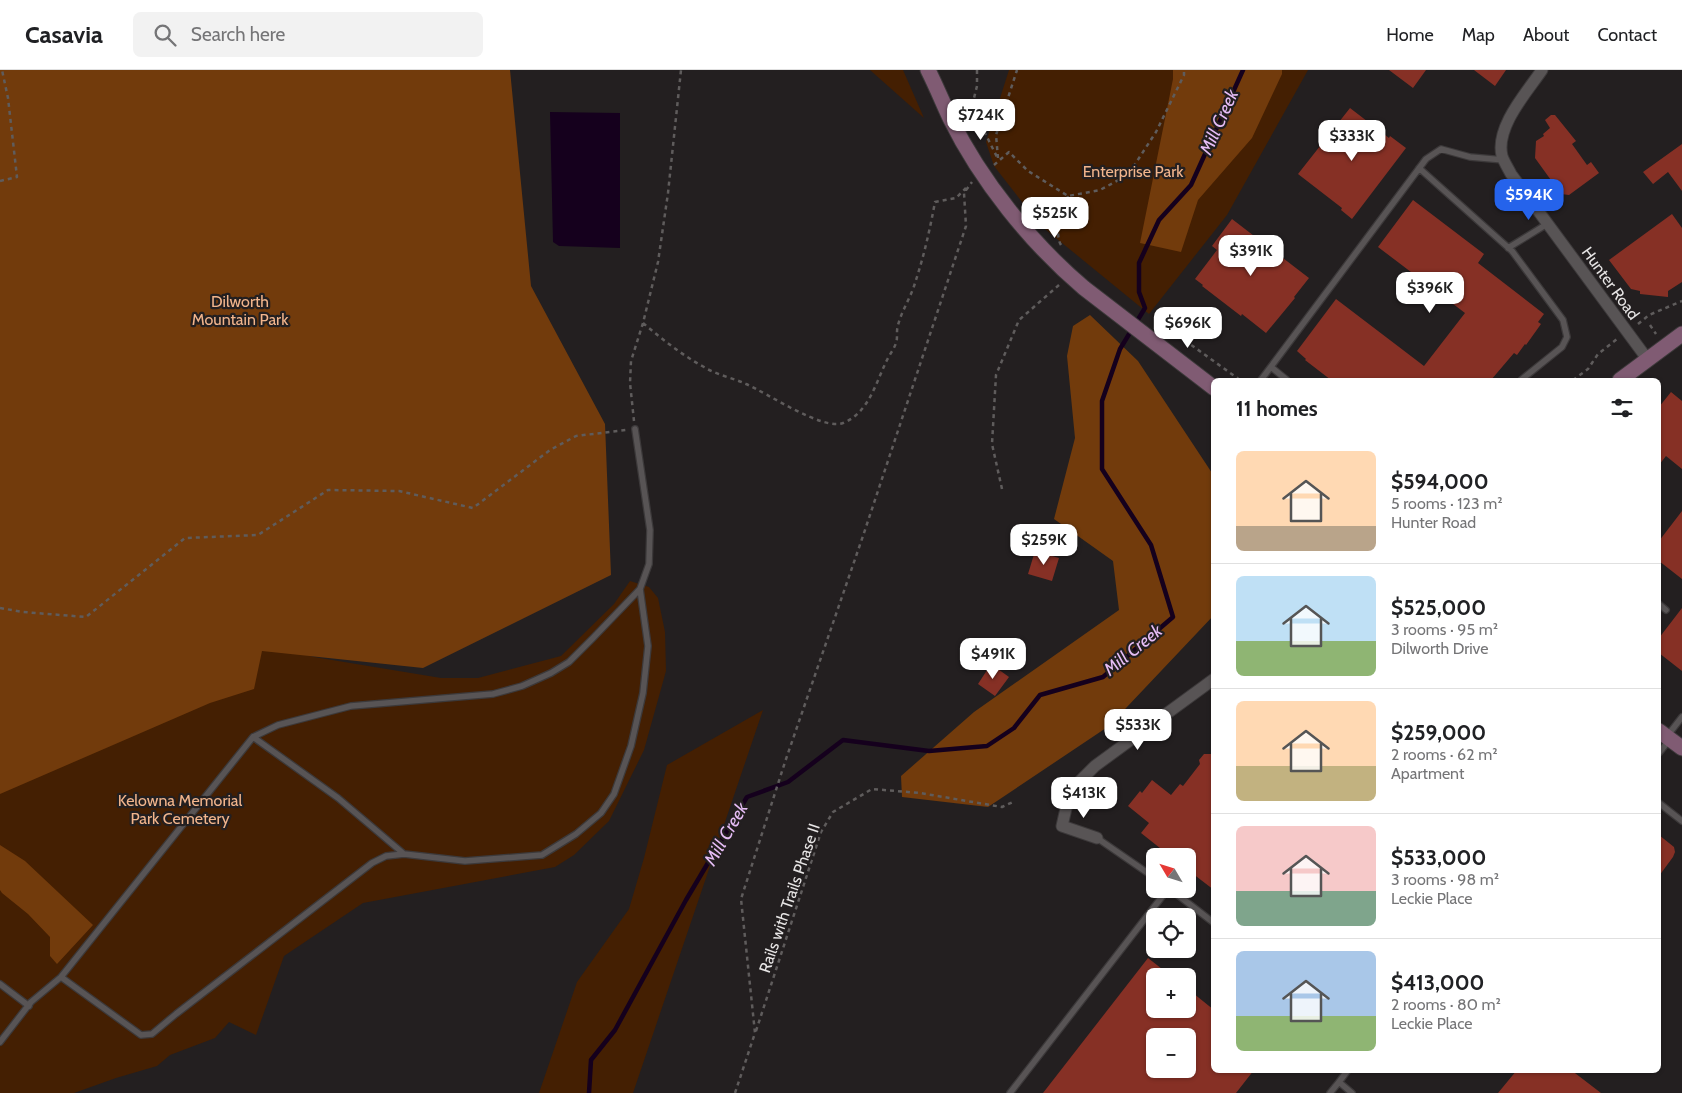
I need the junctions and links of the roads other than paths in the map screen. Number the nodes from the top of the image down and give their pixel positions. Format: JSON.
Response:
{"nodes":[{"id":1,"x":928,"y":70,"type":"edge"},
{"id":2,"x":1542,"y":70,"type":"edge"},
{"id":3,"x":1504,"y":160,"type":"junction"},
{"id":4,"x":1419,"y":168,"type":"junction"},
{"id":5,"x":1547,"y":224,"type":"junction"},
{"id":6,"x":1508,"y":248,"type":"junction"},
{"id":7,"x":1682,"y":334,"type":"edge"},
{"id":8,"x":1648,"y":360,"type":"junction"},
{"id":9,"x":1271,"y":367,"type":"junction"},
{"id":10,"x":1263,"y":378,"type":"edge"},
{"id":11,"x":1285,"y":378,"type":"edge"},
{"id":12,"x":1524,"y":378,"type":"edge"},
{"id":13,"x":1623,"y":378,"type":"edge"},
{"id":14,"x":1211,"y":385,"type":"edge"},
{"id":15,"x":635,"y":429,"type":"road end"},
{"id":16,"x":640,"y":589,"type":"junction"},
{"id":17,"x":1661,"y":606,"type":"edge"},
{"id":18,"x":1666,"y":610,"type":"dead end"},
{"id":19,"x":1211,"y":681,"type":"edge"},
{"id":20,"x":1682,"y":717,"type":"edge"},
{"id":21,"x":253,"y":737,"type":"junction"},
{"id":22,"x":1669,"y":739,"type":"edge"},
{"id":23,"x":1661,"y":750,"type":"edge"},
{"id":24,"x":1661,"y":805,"type":"edge"},
{"id":25,"x":1682,"y":821,"type":"edge"},
{"id":26,"x":1098,"y":838,"type":"joint"},
{"id":27,"x":404,"y":854,"type":"junction"},
{"id":28,"x":1146,"y":872,"type":"edge"},
{"id":29,"x":1162,"y":898,"type":"edge"},
{"id":30,"x":1181,"y":898,"type":"edge"},
{"id":31,"x":1211,"y":921,"type":"edge"},
{"id":32,"x":61,"y":977,"type":"junction"},
{"id":33,"x":0,"y":984,"type":"edge"},
{"id":34,"x":28,"y":1006,"type":"junction"},
{"id":35,"x":0,"y":1042,"type":"edge"},
{"id":36,"x":1346,"y":1073,"type":"edge"},
{"id":37,"x":1339,"y":1082,"type":"junction"},
{"id":38,"x":1010,"y":1093,"type":"edge"},
{"id":39,"x":1330,"y":1093,"type":"edge"},
{"id":40,"x":1352,"y":1093,"type":"edge"}],
"edges":[{"from":1,"to":14,"type":"main road"},
{"from":2,"to":3,"type":"street","name":"Hunter Road"},
{"from":3,"to":4,"type":"lane"},
{"from":3,"to":5,"type":"street","name":"Hunter Road"},
{"from":4,"to":6,"type":"lane"},
{"from":4,"to":9,"type":"lane"},
{"from":5,"to":6,"type":"lane"},
{"from":5,"to":8,"type":"street","name":"Hunter Road"},
{"from":6,"to":12,"type":"lane"},
{"from":7,"to":8,"type":"main road"},
{"from":8,"to":13,"type":"main road"},
{"from":9,"to":10,"type":"lane"},
{"from":9,"to":11,"type":"lane"},
{"from":15,"to":16,"type":"lane"},
{"from":16,"to":21,"type":"lane"},
{"from":16,"to":27,"type":"lane"},
{"from":17,"to":18,"type":"lane"},
{"from":19,"to":26,"type":"street"},
{"from":20,"to":22,"type":"lane"},
{"from":21,"to":27,"type":"lane"},
{"from":21,"to":32,"type":"lane"},
{"from":22,"to":23,"type":"lane"},
{"from":24,"to":25,"type":"lane"},
{"from":26,"to":28,"type":"lane"},
{"from":27,"to":32,"type":"lane"},
{"from":29,"to":38,"type":"lane"},
{"from":30,"to":31,"type":"lane"},
{"from":32,"to":34,"type":"lane"},
{"from":33,"to":34,"type":"lane"},
{"from":34,"to":35,"type":"lane"},
{"from":36,"to":37,"type":"lane"},
{"from":37,"to":39,"type":"lane"},
{"from":37,"to":40,"type":"lane"}]}
